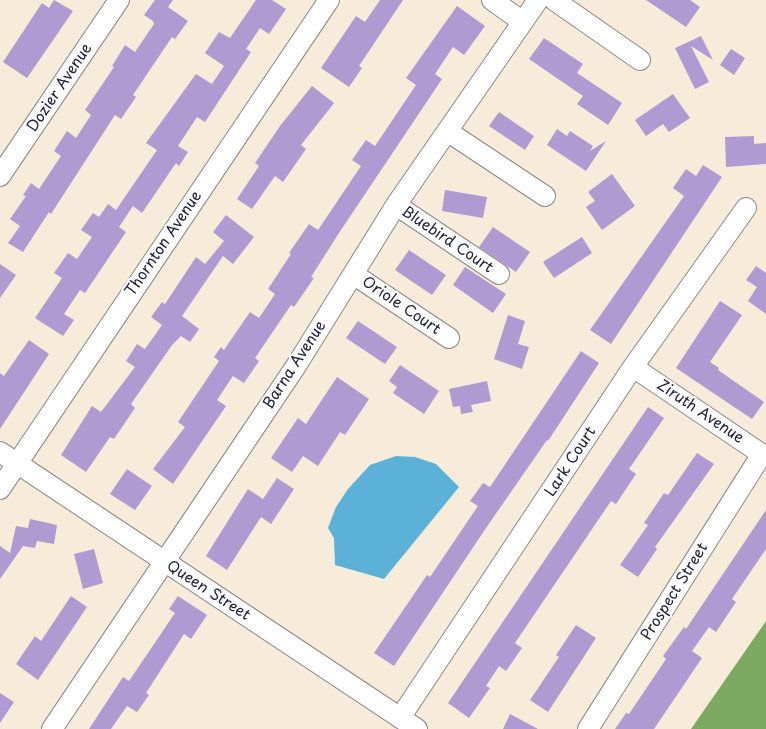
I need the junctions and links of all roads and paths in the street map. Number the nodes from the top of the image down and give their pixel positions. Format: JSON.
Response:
{"nodes":[{"id":1,"x":120,"y":0,"type":"edge"},
{"id":2,"x":329,"y":0,"type":"edge"},
{"id":3,"x":492,"y":0,"type":"edge"},
{"id":4,"x":538,"y":0,"type":"edge"},
{"id":5,"x":554,"y":0,"type":"edge"},
{"id":6,"x":524,"y":22,"type":"junction"},
{"id":7,"x":640,"y":60,"type":"dead end"},
{"id":8,"x":447,"y":131,"type":"junction"},
{"id":9,"x":0,"y":176,"type":"edge"},
{"id":10,"x":545,"y":196,"type":"dead end"},
{"id":11,"x":396,"y":205,"type":"junction"},
{"id":12,"x":746,"y":208,"type":"dead end"},
{"id":13,"x":353,"y":274,"type":"junction"},
{"id":14,"x":499,"y":274,"type":"dead end"},
{"id":15,"x":449,"y":338,"type":"dead end"},
{"id":16,"x":633,"y":367,"type":"junction"},
{"id":17,"x":0,"y":452,"type":"edge"},
{"id":18,"x":764,"y":455,"type":"edge"},
{"id":19,"x":16,"y":464,"type":"junction"},
{"id":20,"x":0,"y":488,"type":"edge"},
{"id":21,"x":165,"y":563,"type":"junction"},
{"id":22,"x":400,"y":718,"type":"junction"},
{"id":23,"x":52,"y":729,"type":"edge"},
{"id":24,"x":417,"y":729,"type":"edge"},
{"id":25,"x":588,"y":729,"type":"edge"}],
"edges":[{"from":1,"to":9,"type":"street","name":"Dozier Avenue"},
{"from":2,"to":19,"type":"street","name":"Thornton Avenue"},
{"from":3,"to":6,"type":"street"},
{"from":4,"to":6,"type":"street","name":"Barna Avenue"},
{"from":5,"to":7,"type":"street"},
{"from":6,"to":8,"type":"street","name":"Barna Avenue"},
{"from":8,"to":10,"type":"street"},
{"from":8,"to":11,"type":"street","name":"Barna Avenue"},
{"from":11,"to":13,"type":"street","name":"Barna Avenue"},
{"from":11,"to":14,"type":"street","name":"Bluebird Court"},
{"from":12,"to":16,"type":"street","name":"Lark Court"},
{"from":13,"to":15,"type":"street","name":"Oriole Court"},
{"from":13,"to":21,"type":"street","name":"Barna Avenue"},
{"from":16,"to":18,"type":"street","name":"Ziruth Avenue"},
{"from":16,"to":22,"type":"street","name":"Lark Court"},
{"from":17,"to":19,"type":"street","name":"Queen Street"},
{"from":18,"to":25,"type":"street","name":"Prospect Street"},
{"from":19,"to":20,"type":"street","name":"Thornton Avenue"},
{"from":19,"to":21,"type":"street","name":"Queen Street"},
{"from":21,"to":22,"type":"street","name":"Queen Street"},
{"from":21,"to":23,"type":"street","name":"Barna Avenue"},
{"from":22,"to":24,"type":"street","name":"Queen Street"}]}
